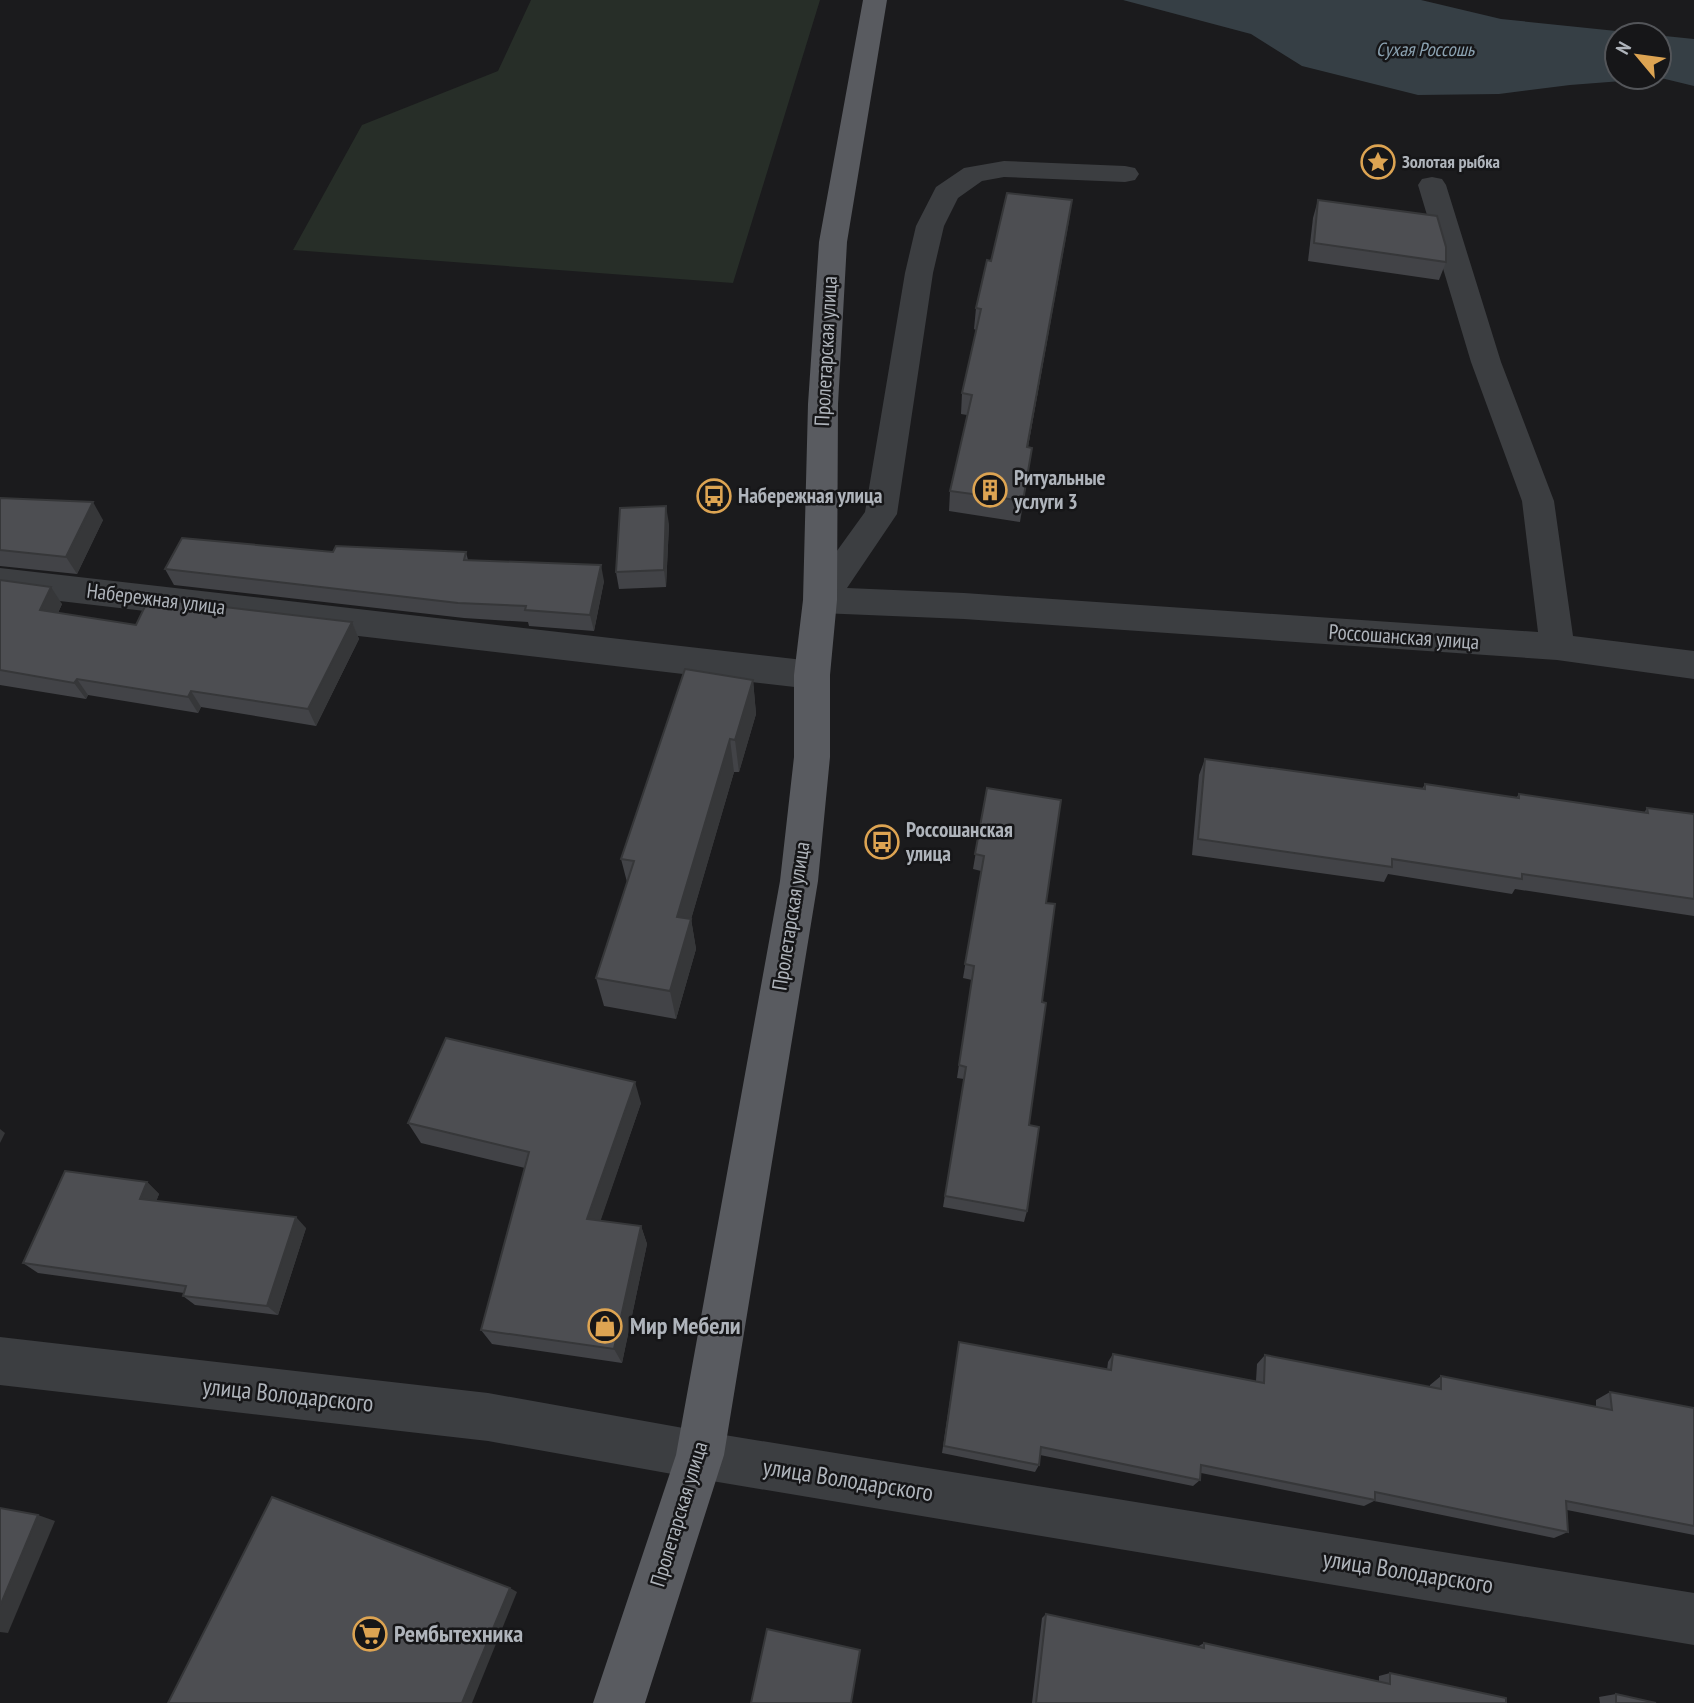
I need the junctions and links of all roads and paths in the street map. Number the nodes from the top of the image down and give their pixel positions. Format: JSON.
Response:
{"nodes":[{"id":1,"x":875,"y":0,"type":"edge"},
{"id":2,"x":1125,"y":174,"type":"dead end"},
{"id":3,"x":1432,"y":186,"type":"dead end"},
{"id":4,"x":0,"y":581,"type":"edge"},
{"id":5,"x":820,"y":600,"type":"junction"},
{"id":6,"x":1557,"y":647,"type":"junction"},
{"id":7,"x":1694,"y":664,"type":"edge"},
{"id":8,"x":812,"y":675,"type":"junction"},
{"id":9,"x":0,"y":1361,"type":"edge"},
{"id":10,"x":700,"y":1455,"type":"junction"},
{"id":11,"x":1694,"y":1619,"type":"edge"},
{"id":12,"x":619,"y":1703,"type":"edge"}],
"edges":[{"from":1,"to":5,"type":"main road","name":"Пролетарская улица"},
{"from":2,"to":5,"type":"street"},
{"from":3,"to":6,"type":"street"},
{"from":4,"to":8,"type":"street","name":"Набережная улица"},
{"from":5,"to":6,"type":"street","name":"Россошанская улица"},
{"from":5,"to":8,"type":"main road","name":"Пролетарская улица"},
{"from":6,"to":7,"type":"street","name":"Россошанская улица"},
{"from":8,"to":10,"type":"main road","name":"Пролетарская улица"},
{"from":9,"to":10,"type":"street","name":"улица Володарского"},
{"from":10,"to":11,"type":"street","name":"улица Володарского"},
{"from":10,"to":12,"type":"main road","name":"Пролетарская улица"}]}
